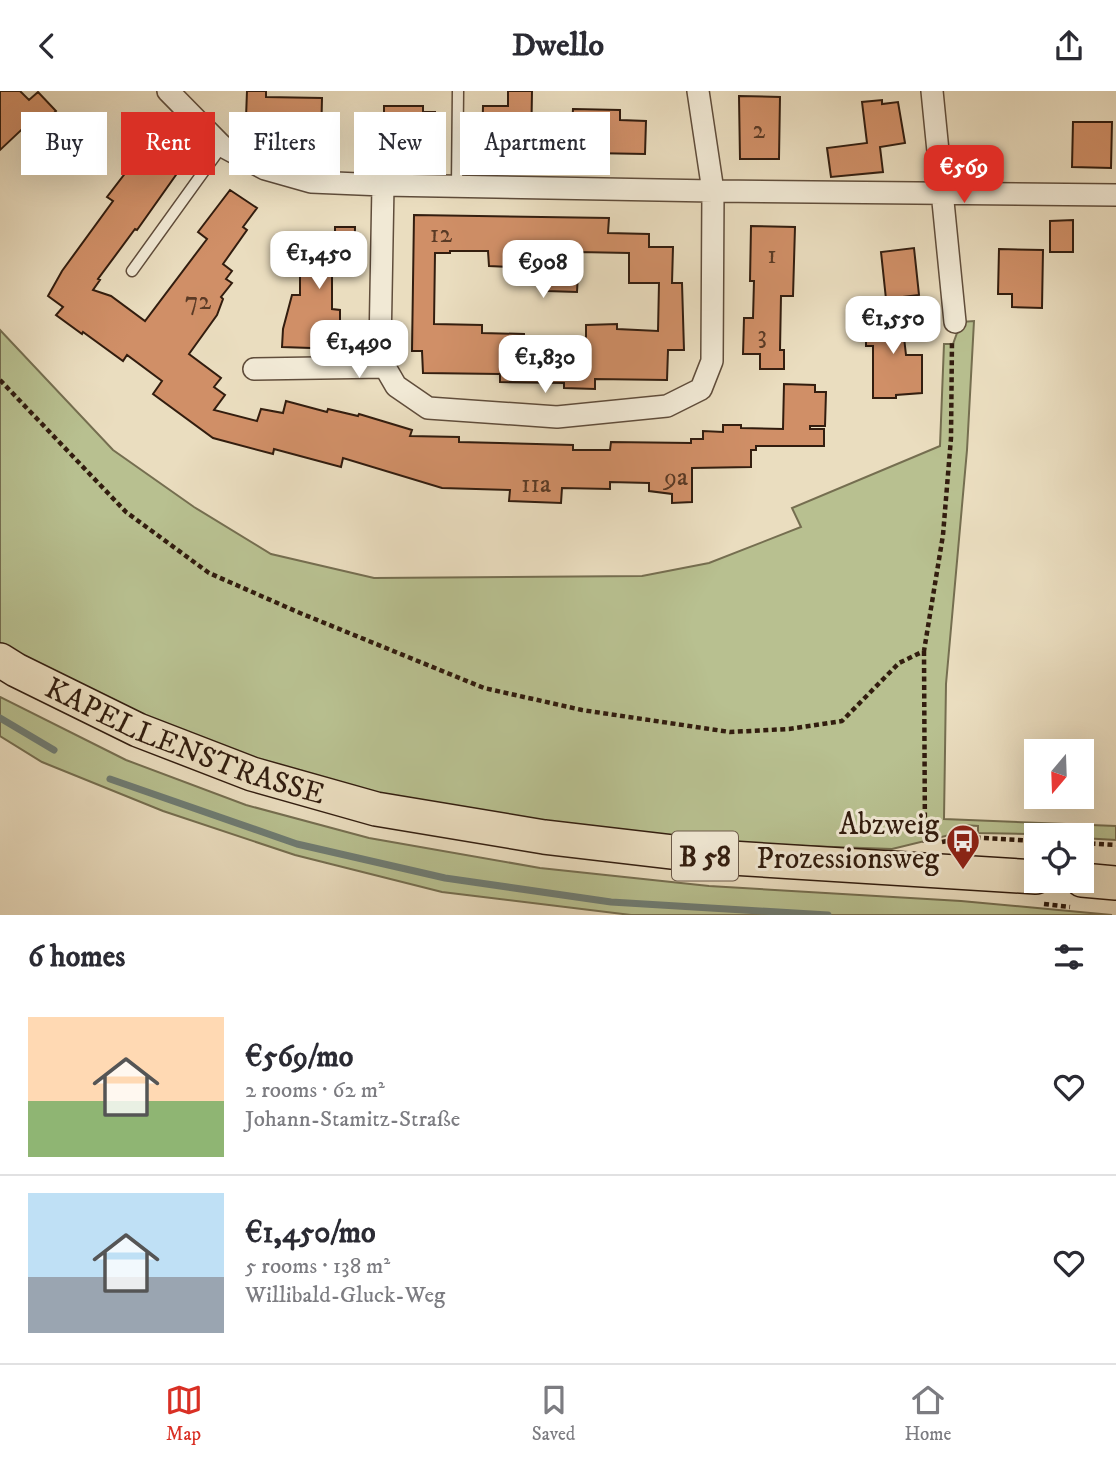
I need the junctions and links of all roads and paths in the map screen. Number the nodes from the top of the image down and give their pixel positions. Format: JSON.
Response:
{"nodes":[{"id":1,"x":458,"y":91,"type":"edge"},
{"id":2,"x":698,"y":91,"type":"edge"},
{"id":3,"x":932,"y":91,"type":"edge"},
{"id":4,"x":177,"y":97,"type":"edge"},
{"id":5,"x":222,"y":146,"type":"junction"},
{"id":6,"x":383,"y":185,"type":"junction"},
{"id":7,"x":457,"y":187,"type":"junction"},
{"id":8,"x":713,"y":191,"type":"junction"},
{"id":9,"x":942,"y":194,"type":"junction"},
{"id":10,"x":1116,"y":195,"type":"edge"},
{"id":11,"x":132,"y":271,"type":"dead end"},
{"id":12,"x":955,"y":322,"type":"joint"},
{"id":13,"x":385,"y":367,"type":"junction"},
{"id":14,"x":254,"y":369,"type":"dead end"},
{"id":15,"x":0,"y":380,"type":"edge"},
{"id":16,"x":924,"y":652,"type":"junction"},
{"id":17,"x":0,"y":660,"type":"edge"},
{"id":18,"x":1024,"y":840,"type":"edge"},
{"id":19,"x":1094,"y":844,"type":"edge"},
{"id":20,"x":1116,"y":845,"type":"edge"},
{"id":21,"x":1024,"y":876,"type":"edge"},
{"id":22,"x":1094,"y":881,"type":"edge"},
{"id":23,"x":1116,"y":883,"type":"edge"}],
"edges":[{"from":1,"to":7,"type":"lane"},
{"from":2,"to":8,"type":"street"},
{"from":3,"to":9,"type":"street"},
{"from":4,"to":5,"type":"street"},
{"from":5,"to":6,"type":"street"},
{"from":5,"to":11,"type":"lane"},
{"from":6,"to":7,"type":"street"},
{"from":6,"to":13,"type":"street"},
{"from":7,"to":8,"type":"street"},
{"from":8,"to":9,"type":"street"},
{"from":8,"to":13,"type":"street"},
{"from":9,"to":10,"type":"street"},
{"from":9,"to":12,"type":"street"},
{"from":12,"to":16,"type":"path"},
{"from":13,"to":14,"type":"street"},
{"from":15,"to":16,"type":"path"},
{"from":16,"to":18,"type":"path"},
{"from":17,"to":21,"type":"main road","name":"KAPELLENSTRASSE","number":"B 58"},
{"from":19,"to":20,"type":"path"},
{"from":22,"to":23,"type":"main road"}]}
